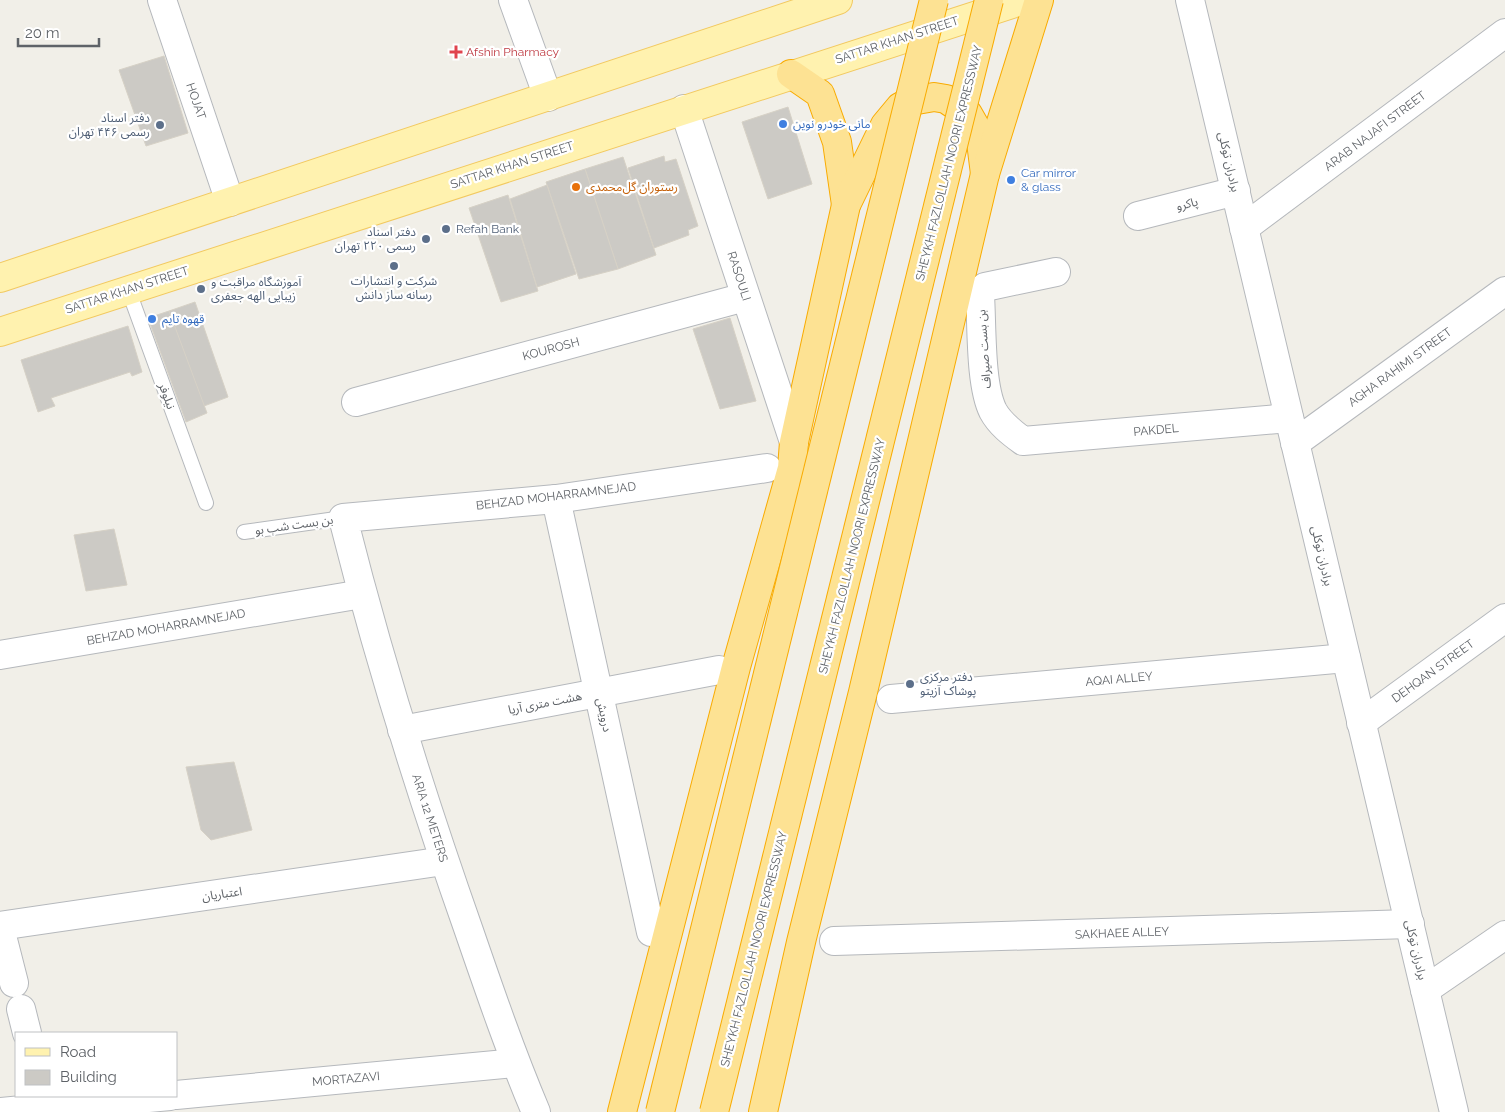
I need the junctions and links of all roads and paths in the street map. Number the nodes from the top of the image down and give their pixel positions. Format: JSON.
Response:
{"nodes":[{"id":1,"x":162,"y":0,"type":"edge"},
{"id":2,"x":512,"y":0,"type":"edge"},
{"id":3,"x":838,"y":0,"type":"edge"},
{"id":4,"x":934,"y":0,"type":"edge"},
{"id":5,"x":989,"y":0,"type":"edge"},
{"id":6,"x":1024,"y":0,"type":"edge"},
{"id":7,"x":1038,"y":0,"type":"edge"},
{"id":8,"x":1190,"y":0,"type":"edge"},
{"id":9,"x":1505,"y":33,"type":"edge"},
{"id":10,"x":792,"y":74,"type":"junction"},
{"id":11,"x":548,"y":96,"type":"junction"},
{"id":12,"x":684,"y":109,"type":"junction"},
{"id":13,"x":985,"y":174,"type":"junction"},
{"id":14,"x":1236,"y":192,"type":"junction"},
{"id":15,"x":230,"y":202,"type":"junction"},
{"id":16,"x":846,"y":205,"type":"junction"},
{"id":17,"x":1138,"y":216,"type":"dead end"},
{"id":18,"x":1244,"y":228,"type":"junction"},
{"id":19,"x":1056,"y":272,"type":"dead end"},
{"id":20,"x":0,"y":278,"type":"edge"},
{"id":21,"x":128,"y":289,"type":"junction"},
{"id":22,"x":1505,"y":291,"type":"edge"},
{"id":23,"x":745,"y":297,"type":"junction"},
{"id":24,"x":0,"y":332,"type":"edge"},
{"id":25,"x":356,"y":402,"type":"dead end"},
{"id":26,"x":1292,"y":431,"type":"junction"},
{"id":27,"x":1023,"y":441,"type":"joint"},
{"id":28,"x":794,"y":442,"type":"junction"},
{"id":29,"x":767,"y":468,"type":"dead end"},
{"id":30,"x":556,"y":498,"type":"junction"},
{"id":31,"x":206,"y":503,"type":"dead end"},
{"id":32,"x":343,"y":518,"type":"junction"},
{"id":33,"x":244,"y":532,"type":"dead end"},
{"id":34,"x":362,"y":594,"type":"junction"},
{"id":35,"x":1505,"y":618,"type":"edge"},
{"id":36,"x":0,"y":655,"type":"edge"},
{"id":37,"x":1346,"y":658,"type":"junction"},
{"id":38,"x":719,"y":670,"type":"dead end"},
{"id":39,"x":599,"y":693,"type":"junction"},
{"id":40,"x":891,"y":699,"type":"dead end"},
{"id":41,"x":1362,"y":723,"type":"junction"},
{"id":42,"x":402,"y":730,"type":"junction"},
{"id":43,"x":444,"y":861,"type":"junction"},
{"id":44,"x":1410,"y":924,"type":"junction"},
{"id":45,"x":0,"y":927,"type":"edge"},
{"id":46,"x":651,"y":932,"type":"dead end"},
{"id":47,"x":1505,"y":935,"type":"edge"},
{"id":48,"x":834,"y":941,"type":"dead end"},
{"id":49,"x":14,"y":983,"type":"dead end"},
{"id":50,"x":1426,"y":990,"type":"junction"},
{"id":51,"x":515,"y":1063,"type":"junction"},
{"id":52,"x":178,"y":1095,"type":"edge"},
{"id":53,"x":156,"y":1097,"type":"edge"},
{"id":54,"x":46,"y":1105,"type":"edge"},
{"id":55,"x":0,"y":1112,"type":"edge"},
{"id":56,"x":536,"y":1112,"type":"edge"},
{"id":57,"x":622,"y":1112,"type":"edge"},
{"id":58,"x":660,"y":1112,"type":"edge"},
{"id":59,"x":714,"y":1112,"type":"edge"},
{"id":60,"x":763,"y":1112,"type":"edge"},
{"id":61,"x":1454,"y":1112,"type":"edge"}],
"edges":[{"from":1,"to":15,"type":"street","name":"HOJAT"},
{"from":2,"to":11,"type":"street"},
{"from":3,"to":11,"type":"main road"},
{"from":4,"to":58,"type":"highway","bridge":true},
{"from":5,"to":59,"type":"highway","name":"SHEYKH FAZLOLLAH NOORI EXPRESSWAY","bridge":true},
{"from":6,"to":10,"type":"main road","name":"SATTAR KHAN STREET"},
{"from":7,"to":13,"type":"highway"},
{"from":8,"to":14,"type":"street","name":"برادران توکلی"},
{"from":9,"to":18,"type":"street","name":"ARAB NAJAFI STREET"},
{"from":10,"to":12,"type":"main road","name":"SATTAR KHAN STREET"},
{"from":10,"to":16,"type":"highway"},
{"from":11,"to":15,"type":"main road"},
{"from":12,"to":21,"type":"main road","name":"SATTAR KHAN STREET"},
{"from":12,"to":23,"type":"street","name":"RASOULI"},
{"from":13,"to":16,"type":"highway"},
{"from":13,"to":60,"type":"highway"},
{"from":14,"to":17,"type":"street","name":"پاکرو"},
{"from":14,"to":18,"type":"street","name":"برادران توکلی"},
{"from":15,"to":20,"type":"main road"},
{"from":16,"to":28,"type":"highway"},
{"from":18,"to":26,"type":"street","name":"برادران توکلی"},
{"from":19,"to":27,"type":"street","name":"بن بست صیراف"},
{"from":21,"to":24,"type":"main road","name":"SATTAR KHAN STREET"},
{"from":21,"to":31,"type":"lane","name":"نیلوفر"},
{"from":22,"to":26,"type":"street","name":"AGHA RAHIMI STREET"},
{"from":23,"to":25,"type":"street","name":"KOUROSH"},
{"from":23,"to":28,"type":"street","name":"RASOULI"},
{"from":26,"to":27,"type":"street","name":"PAKDEL"},
{"from":26,"to":37,"type":"street","name":"برادران توکلی"},
{"from":28,"to":57,"type":"highway"},
{"from":29,"to":30,"type":"street","name":"BEHZAD MOHARRAMNEJAD"},
{"from":30,"to":32,"type":"street","name":"BEHZAD MOHARRAMNEJAD"},
{"from":30,"to":39,"type":"street","name":"درویش"},
{"from":32,"to":33,"type":"lane","name":"بن بست شب بو"},
{"from":32,"to":34,"type":"street","name":"ARIA 12 METERS"},
{"from":34,"to":36,"type":"street","name":"BEHZAD MOHARRAMNEJAD"},
{"from":34,"to":42,"type":"street","name":"ARIA 12 METERS"},
{"from":35,"to":41,"type":"street","name":"DEHQAN STREET"},
{"from":37,"to":40,"type":"street","name":"AQAI ALLEY"},
{"from":37,"to":41,"type":"street","name":"برادران توکلی"},
{"from":38,"to":39,"type":"street","name":"هشت متری آریا"},
{"from":39,"to":42,"type":"street","name":"هشت متری آریا"},
{"from":39,"to":46,"type":"street","name":"درویش"},
{"from":41,"to":44,"type":"street","name":"برادران توکلی"},
{"from":42,"to":43,"type":"street","name":"ARIA 12 METERS"},
{"from":43,"to":45,"type":"street","name":"اعتباریان"},
{"from":43,"to":51,"type":"street","name":"ARIA 12 METERS"},
{"from":44,"to":48,"type":"street","name":"SAKHAEE ALLEY"},
{"from":44,"to":50,"type":"street","name":"برادران توکلی"},
{"from":45,"to":49,"type":"street"},
{"from":47,"to":50,"type":"street"},
{"from":50,"to":61,"type":"street","name":"برادران توکلی"},
{"from":51,"to":52,"type":"street","name":"MORTAZAVI"},
{"from":51,"to":56,"type":"street","name":"ARIA 12 METERS"},
{"from":53,"to":54,"type":"street"},
{"from":54,"to":55,"type":"street"}]}
